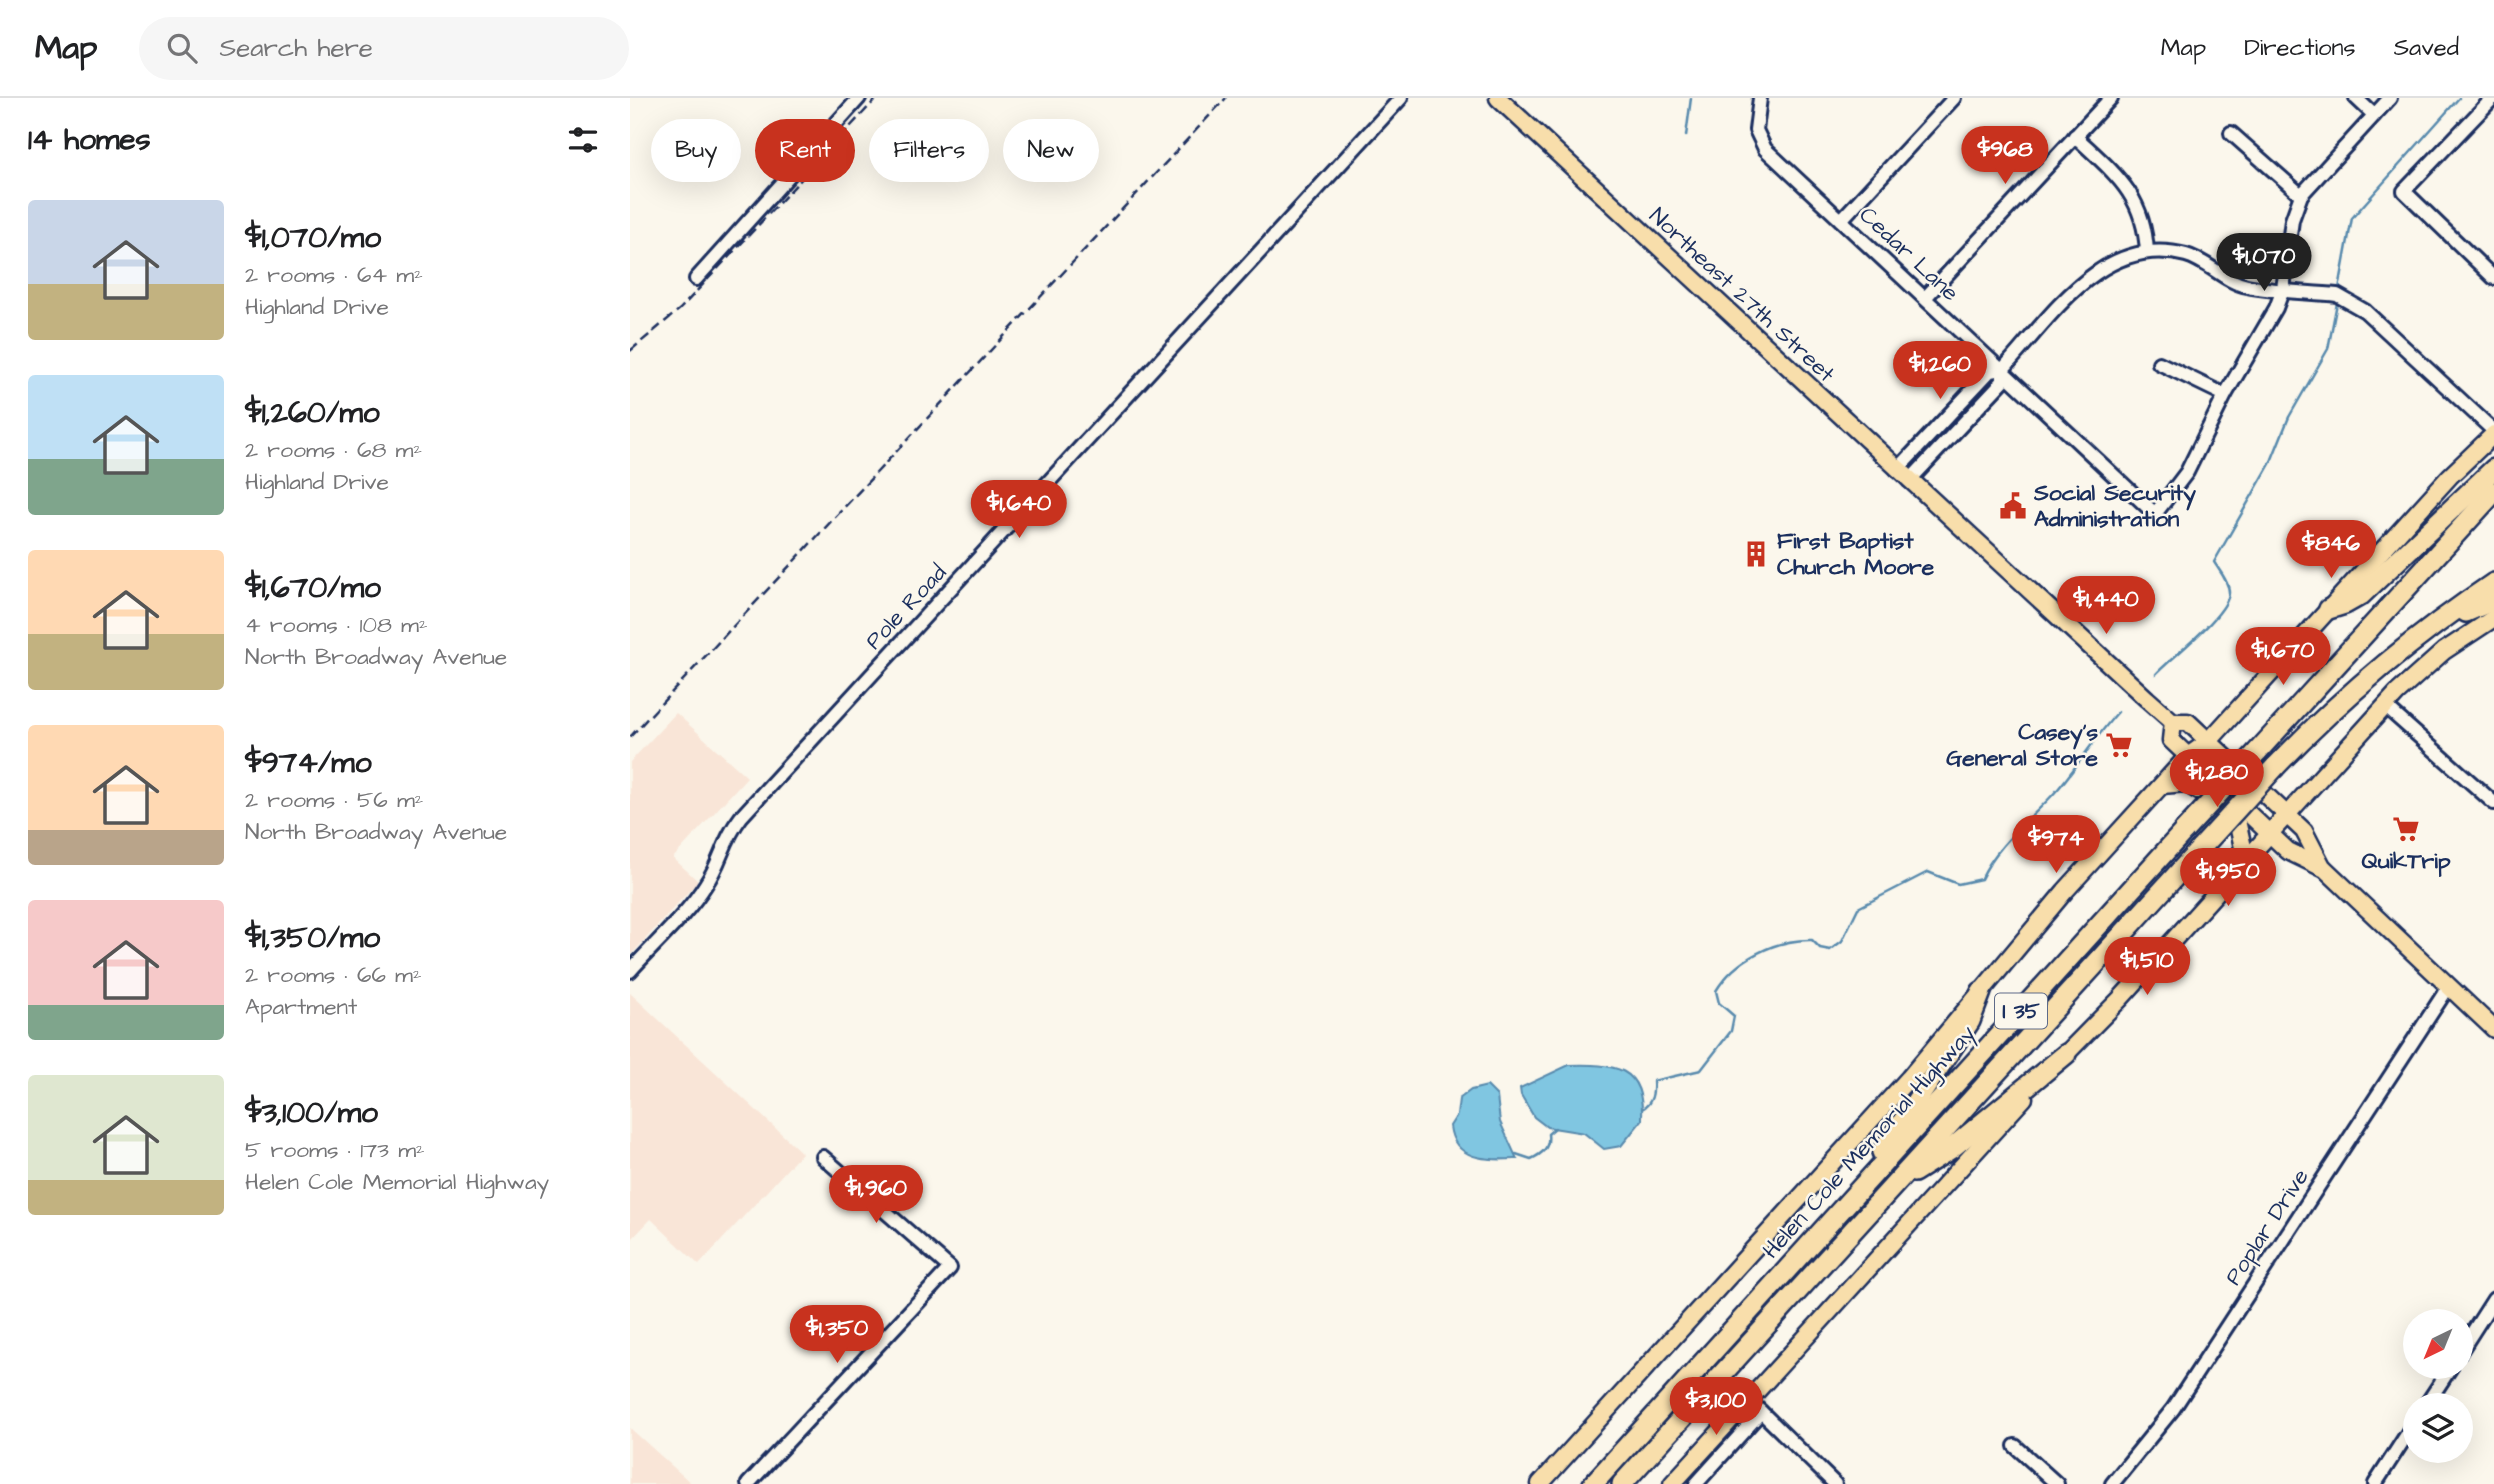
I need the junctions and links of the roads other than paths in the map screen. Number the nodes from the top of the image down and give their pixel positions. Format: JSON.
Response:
{"nodes":[{"id":1,"x":859,"y":98,"type":"edge"},
{"id":2,"x":1401,"y":98,"type":"edge"},
{"id":3,"x":1499,"y":98,"type":"edge"},
{"id":4,"x":1760,"y":98,"type":"edge"},
{"id":5,"x":1954,"y":98,"type":"edge"},
{"id":6,"x":2111,"y":98,"type":"edge"},
{"id":7,"x":2356,"y":98,"type":"edge"},
{"id":8,"x":2389,"y":98,"type":"edge"},
{"id":9,"x":2493,"y":98,"type":"edge"},
{"id":10,"x":2374,"y":115,"type":"junction"},
{"id":11,"x":2231,"y":133,"type":"dead end"},
{"id":12,"x":2075,"y":136,"type":"junction"},
{"id":13,"x":2301,"y":195,"type":"junction"},
{"id":14,"x":1841,"y":220,"type":"junction"},
{"id":15,"x":2147,"y":252,"type":"junction"},
{"id":16,"x":2494,"y":278,"type":"edge"},
{"id":17,"x":696,"y":279,"type":"dead end"},
{"id":18,"x":2283,"y":289,"type":"junction"},
{"id":19,"x":1924,"y":298,"type":"junction"},
{"id":20,"x":2160,"y":363,"type":"dead end"},
{"id":21,"x":2003,"y":369,"type":"junction"},
{"id":22,"x":2225,"y":395,"type":"junction"},
{"id":23,"x":2494,"y":433,"type":"edge"},
{"id":24,"x":2494,"y":469,"type":"edge"},
{"id":25,"x":1903,"y":475,"type":"junction"},
{"id":26,"x":2494,"y":492,"type":"edge"},
{"id":27,"x":2494,"y":583,"type":"edge"},
{"id":28,"x":2494,"y":600,"type":"edge"},
{"id":29,"x":2329,"y":608,"type":"junction"},
{"id":30,"x":2494,"y":618,"type":"edge"},
{"id":31,"x":2429,"y":628,"type":"junction"},
{"id":32,"x":2386,"y":707,"type":"junction"},
{"id":33,"x":2173,"y":722,"type":"junction"},
{"id":34,"x":2209,"y":741,"type":"junction"},
{"id":35,"x":2188,"y":756,"type":"junction"},
{"id":36,"x":2162,"y":785,"type":"junction"},
{"id":37,"x":2494,"y":803,"type":"edge"},
{"id":38,"x":2288,"y":815,"type":"junction"},
{"id":39,"x":2270,"y":834,"type":"junction"},
{"id":40,"x":2246,"y":861,"type":"junction"},
{"id":41,"x":2322,"y":866,"type":"junction"},
{"id":42,"x":630,"y":971,"type":"edge"},
{"id":43,"x":2449,"y":986,"type":"junction"},
{"id":44,"x":1981,"y":992,"type":"junction"},
{"id":45,"x":2494,"y":1029,"type":"edge"},
{"id":46,"x":2066,"y":1054,"type":"junction"},
{"id":47,"x":823,"y":1157,"type":"dead end"},
{"id":48,"x":1893,"y":1186,"type":"junction"},
{"id":49,"x":1858,"y":1192,"type":"junction"},
{"id":50,"x":2494,"y":1299,"type":"edge"},
{"id":51,"x":2473,"y":1332,"type":"edge"},
{"id":52,"x":1749,"y":1400,"type":"junction"},
{"id":53,"x":1761,"y":1412,"type":"junction"},
{"id":54,"x":2403,"y":1441,"type":"edge"},
{"id":55,"x":2015,"y":1446,"type":"dead end"},
{"id":56,"x":1828,"y":1482,"type":"edge"},
{"id":57,"x":748,"y":1484,"type":"edge"},
{"id":58,"x":1540,"y":1484,"type":"edge"},
{"id":59,"x":1593,"y":1484,"type":"edge"},
{"id":60,"x":1622,"y":1484,"type":"edge"},
{"id":61,"x":1672,"y":1484,"type":"edge"},
{"id":62,"x":1696,"y":1484,"type":"edge"},
{"id":63,"x":2057,"y":1484,"type":"edge"},
{"id":64,"x":2112,"y":1484,"type":"edge"},
{"id":65,"x":2375,"y":1484,"type":"edge"}],
"edges":[{"from":1,"to":17,"type":"street"},
{"from":2,"to":42,"type":"street","name":"Pole Road"},
{"from":3,"to":25,"type":"main road","name":"Northeast 27th Street"},
{"from":4,"to":14,"type":"street","name":"Cedar Lane"},
{"from":5,"to":14,"type":"street"},
{"from":6,"to":12,"type":"street"},
{"from":7,"to":10,"type":"street"},
{"from":8,"to":10,"type":"street"},
{"from":9,"to":16,"type":"street"},
{"from":10,"to":13,"type":"street"},
{"from":11,"to":13,"type":"street"},
{"from":12,"to":15,"type":"street"},
{"from":12,"to":19,"type":"street"},
{"from":13,"to":18,"type":"street"},
{"from":14,"to":19,"type":"street","name":"Cedar Lane"},
{"from":15,"to":18,"type":"street"},
{"from":15,"to":21,"type":"street"},
{"from":18,"to":22,"type":"street"},
{"from":18,"to":23,"type":"street"},
{"from":19,"to":21,"type":"street","name":"Cedar Lane"},
{"from":20,"to":22,"type":"street"},
{"from":21,"to":22,"type":"street","name":"Cedar Lane"},
{"from":21,"to":25,"type":"street"},
{"from":23,"to":29,"type":"main road"},
{"from":24,"to":29,"type":"highway"},
{"from":25,"to":33,"type":"main road","name":"Northeast 27th Street"},
{"from":26,"to":49,"type":"highway","name":"Helen Cole Memorial Highway","number":"I 35","bridge":true},
{"from":27,"to":31,"type":"highway","name":"Helen Cole Memorial Highway","number":"I 35"},
{"from":28,"to":31,"type":"highway"},
{"from":29,"to":34,"type":"main road"},
{"from":30,"to":32,"type":"main road"},
{"from":31,"to":48,"type":"highway","name":"Helen Cole Memorial Highway","number":"I 35","bridge":true},
{"from":32,"to":37,"type":"street"},
{"from":32,"to":38,"type":"main road"},
{"from":33,"to":34,"type":"main road","name":"Northeast 27th Street"},
{"from":33,"to":35,"type":"main road","name":"Northeast 27th Street"},
{"from":34,"to":35,"type":"main road"},
{"from":34,"to":38,"type":"main road","name":"Northeast 27th Street"},
{"from":35,"to":36,"type":"main road"},
{"from":35,"to":39,"type":"main road"},
{"from":36,"to":40,"type":"main road"},
{"from":36,"to":44,"type":"main road"},
{"from":38,"to":39,"type":"main road"},
{"from":38,"to":41,"type":"main road","name":"Northeast 27th Street"},
{"from":39,"to":40,"type":"main road"},
{"from":39,"to":41,"type":"main road"},
{"from":40,"to":46,"type":"main road"},
{"from":41,"to":43,"type":"main road"},
{"from":43,"to":45,"type":"main road"},
{"from":43,"to":64,"type":"street","name":"Poplar Drive"},
{"from":44,"to":49,"type":"highway"},
{"from":44,"to":58,"type":"main road"},
{"from":46,"to":48,"type":"highway"},
{"from":46,"to":52,"type":"main road"},
{"from":47,"to":57,"type":"street"},
{"from":48,"to":60,"type":"highway","name":"Helen Cole Memorial Highway","number":"I 35"},
{"from":49,"to":59,"type":"highway","name":"Helen Cole Memorial Highway","number":"I 35"},
{"from":50,"to":51,"type":"street"},
{"from":52,"to":53,"type":"street"},
{"from":52,"to":61,"type":"main road"},
{"from":53,"to":56,"type":"street"},
{"from":53,"to":62,"type":"street"},
{"from":54,"to":65,"type":"street"},
{"from":55,"to":63,"type":"street"}]}
